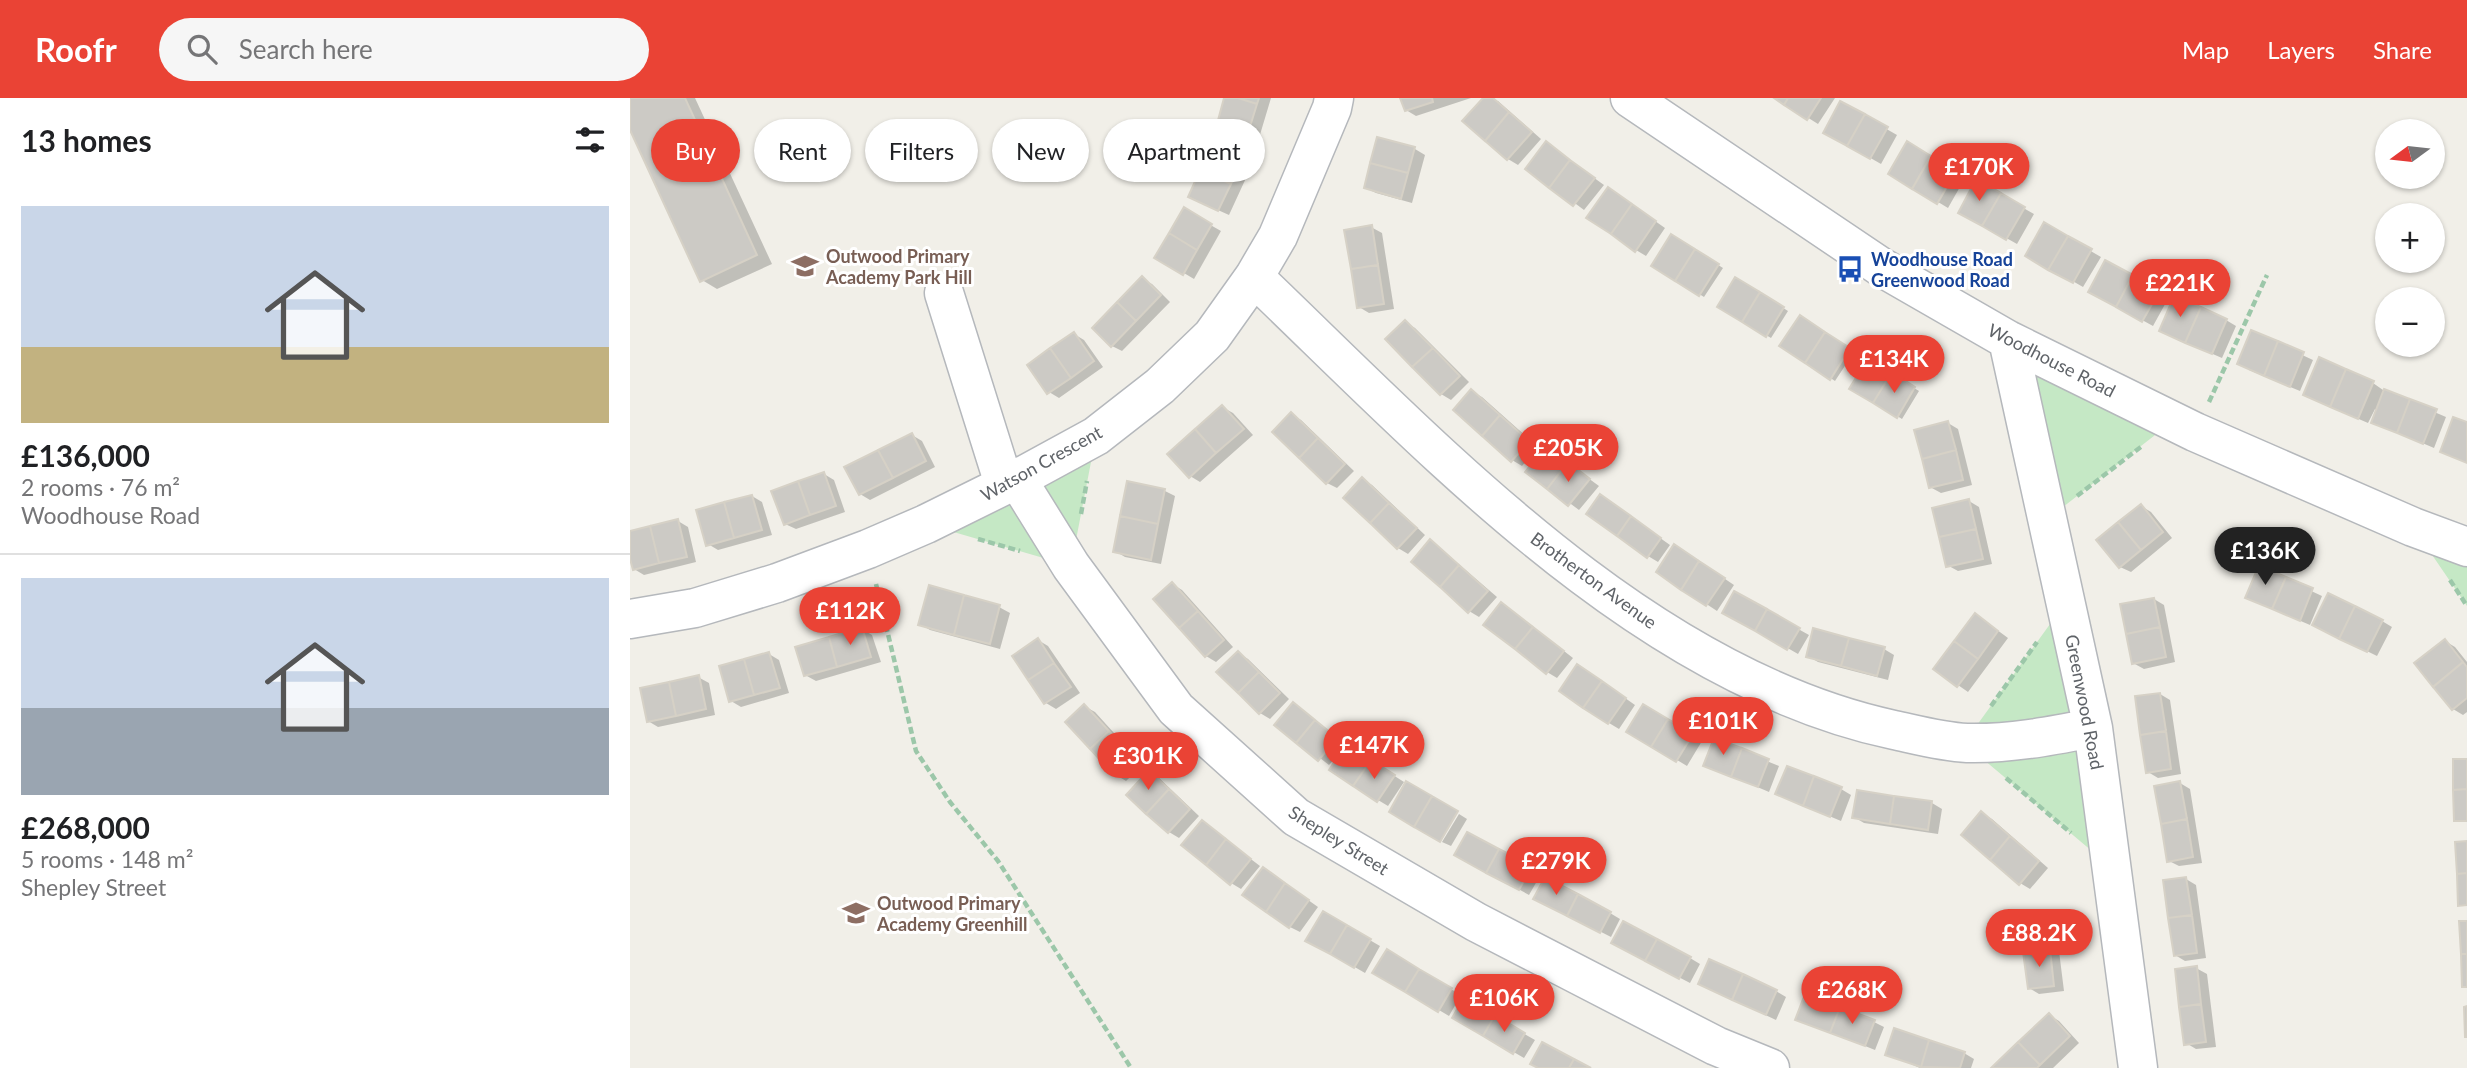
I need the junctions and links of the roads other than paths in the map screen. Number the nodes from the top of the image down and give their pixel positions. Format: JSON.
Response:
{"nodes":[{"id":1,"x":1334,"y":98,"type":"edge"},
{"id":2,"x":1630,"y":98,"type":"edge"},
{"id":3,"x":1254,"y":277,"type":"junction"},
{"id":4,"x":944,"y":293,"type":"dead end"},
{"id":5,"x":2008,"y":340,"type":"junction"},
{"id":6,"x":1011,"y":482,"type":"junction"},
{"id":7,"x":2467,"y":547,"type":"edge"},
{"id":8,"x":630,"y":619,"type":"edge"},
{"id":9,"x":2092,"y":728,"type":"junction"},
{"id":10,"x":1770,"y":1068,"type":"edge"},
{"id":11,"x":2138,"y":1068,"type":"edge"}],
"edges":[{"from":1,"to":3,"type":"street","name":"Watson Crescent"},
{"from":2,"to":5,"type":"street","name":"Woodhouse Road"},
{"from":3,"to":6,"type":"street","name":"Watson Crescent"},
{"from":3,"to":9,"type":"street","name":"Brotherton Avenue"},
{"from":4,"to":6,"type":"street","name":"Shepley Street"},
{"from":5,"to":7,"type":"street","name":"Woodhouse Road"},
{"from":5,"to":9,"type":"street","name":"Greenwood Road"},
{"from":6,"to":8,"type":"street","name":"Watson Crescent"},
{"from":6,"to":10,"type":"street","name":"Shepley Street"},
{"from":9,"to":11,"type":"street","name":"Greenwood Road"}]}
